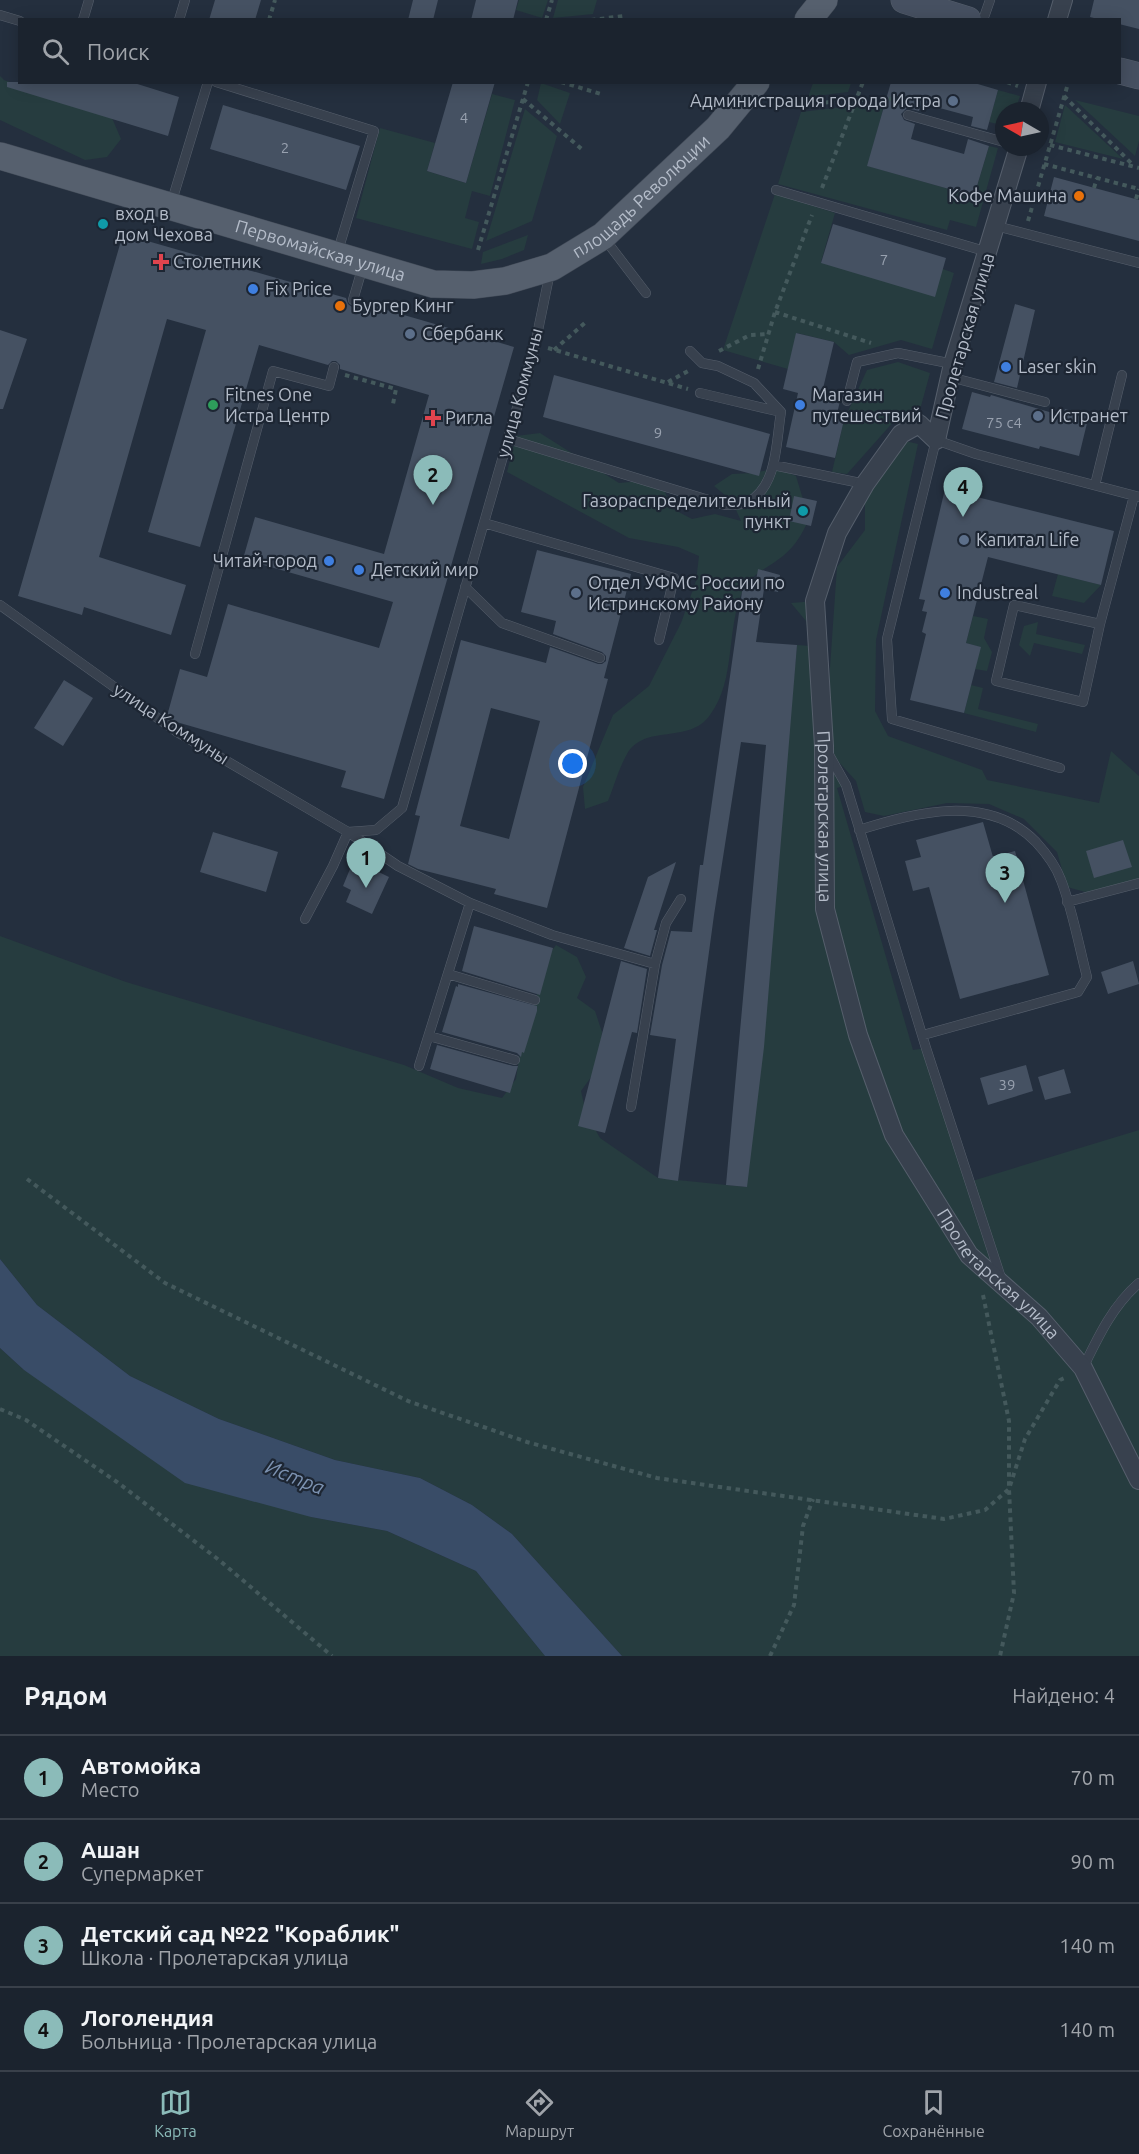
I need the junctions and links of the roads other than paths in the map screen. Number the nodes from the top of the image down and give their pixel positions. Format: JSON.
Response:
{"nodes":[{"id":1,"x":89,"y":0,"type":"edge"},
{"id":2,"x":185,"y":0,"type":"edge"},
{"id":3,"x":824,"y":0,"type":"edge"},
{"id":4,"x":904,"y":0,"type":"edge"},
{"id":5,"x":990,"y":0,"type":"edge"},
{"id":6,"x":1063,"y":0,"type":"edge"},
{"id":7,"x":0,"y":15,"type":"edge"},
{"id":8,"x":84,"y":18,"type":"edge"},
{"id":9,"x":180,"y":18,"type":"edge"},
{"id":10,"x":810,"y":18,"type":"edge"},
{"id":11,"x":962,"y":18,"type":"edge"},
{"id":12,"x":984,"y":18,"type":"edge"},
{"id":13,"x":1058,"y":18,"type":"edge"},
{"id":14,"x":18,"y":20,"type":"edge"},
{"id":15,"x":1121,"y":71,"type":"edge"},
{"id":16,"x":1139,"y":76,"type":"edge"},
{"id":17,"x":207,"y":84,"type":"edge"},
{"id":18,"x":222,"y":84,"type":"edge"},
{"id":19,"x":754,"y":84,"type":"edge"},
{"id":20,"x":1036,"y":84,"type":"edge"},
{"id":21,"x":1031,"y":102,"type":"edge"},
{"id":22,"x":908,"y":115,"type":"road end"},
{"id":23,"x":995,"y":139,"type":"edge"},
{"id":24,"x":1015,"y":156,"type":"edge"},
{"id":25,"x":1,"y":160,"type":"edge"},
{"id":26,"x":776,"y":189,"type":"dead end"},
{"id":27,"x":170,"y":207,"type":"junction"},
{"id":28,"x":996,"y":226,"type":"junction"},
{"id":29,"x":603,"y":236,"type":"junction"},
{"id":30,"x":988,"y":252,"type":"junction"},
{"id":31,"x":336,"y":255,"type":"junction"},
{"id":32,"x":1139,"y":263,"type":"edge"},
{"id":33,"x":364,"y":264,"type":"junction"},
{"id":34,"x":552,"y":267,"type":"junction"},
{"id":35,"x":505,"y":281,"type":"joint"},
{"id":36,"x":646,"y":293,"type":"dead end"},
{"id":37,"x":353,"y":300,"type":"dead end"},
{"id":38,"x":690,"y":351,"type":"dead end"},
{"id":39,"x":336,"y":370,"type":"road end"},
{"id":40,"x":952,"y":371,"type":"junction"},
{"id":41,"x":1122,"y":375,"type":"dead end"},
{"id":42,"x":700,"y":393,"type":"dead end"},
{"id":43,"x":848,"y":401,"type":"dead end"},
{"id":44,"x":1045,"y":402,"type":"dead end"},
{"id":45,"x":781,"y":412,"type":"junction"},
{"id":46,"x":508,"y":439,"type":"junction"},
{"id":47,"x":936,"y":440,"type":"junction"},
{"id":48,"x":773,"y":465,"type":"junction"},
{"id":49,"x":865,"y":484,"type":"junction"},
{"id":50,"x":1095,"y":485,"type":"junction"},
{"id":51,"x":1136,"y":497,"type":"edge"},
{"id":52,"x":484,"y":523,"type":"junction"},
{"id":53,"x":465,"y":587,"type":"junction"},
{"id":54,"x":0,"y":605,"type":"edge"},
{"id":55,"x":1100,"y":624,"type":"junction"},
{"id":56,"x":659,"y":640,"type":"dead end"},
{"id":57,"x":195,"y":654,"type":"dead end"},
{"id":58,"x":600,"y":658,"type":"dead end"},
{"id":59,"x":824,"y":746,"type":"junction"},
{"id":60,"x":1060,"y":768,"type":"dead end"},
{"id":61,"x":860,"y":830,"type":"junction"},
{"id":62,"x":348,"y":832,"type":"junction"},
{"id":63,"x":1139,"y":883,"type":"edge"},
{"id":64,"x":681,"y":899,"type":"dead end"},
{"id":65,"x":1067,"y":902,"type":"junction"},
{"id":66,"x":470,"y":903,"type":"junction"},
{"id":67,"x":305,"y":919,"type":"dead end"},
{"id":68,"x":655,"y":964,"type":"junction"},
{"id":69,"x":448,"y":974,"type":"junction"},
{"id":70,"x":535,"y":1000,"type":"dead end"},
{"id":71,"x":922,"y":1035,"type":"junction"},
{"id":72,"x":429,"y":1036,"type":"junction"},
{"id":73,"x":515,"y":1060,"type":"dead end"},
{"id":74,"x":419,"y":1066,"type":"dead end"},
{"id":75,"x":631,"y":1107,"type":"dead end"},
{"id":76,"x":1139,"y":1282,"type":"edge"},
{"id":77,"x":1003,"y":1286,"type":"junction"},
{"id":78,"x":1083,"y":1368,"type":"junction"},
{"id":79,"x":1139,"y":1480,"type":"edge"}],
"edges":[{"from":1,"to":8,"type":"lane"},
{"from":2,"to":9,"type":"lane"},
{"from":3,"to":10,"type":"main road"},
{"from":4,"to":11,"type":"main road"},
{"from":5,"to":12,"type":"lane"},
{"from":6,"to":13,"type":"street"},
{"from":7,"to":14,"type":"lane"},
{"from":15,"to":16,"type":"main road"},
{"from":17,"to":27,"type":"lane"},
{"from":18,"to":31,"type":"lane"},
{"from":19,"to":29,"type":"main road","name":"площадь Революции"},
{"from":20,"to":21,"type":"street"},
{"from":22,"to":23,"type":"lane"},
{"from":24,"to":28,"type":"street","name":"Пролетарская улица"},
{"from":25,"to":27,"type":"main road","name":"Первомайская улица"},
{"from":26,"to":30,"type":"lane"},
{"from":27,"to":31,"type":"main road","name":"Первомайская улица"},
{"from":28,"to":30,"type":"street","name":"Пролетарская улица"},
{"from":28,"to":32,"type":"lane"},
{"from":29,"to":34,"type":"main road","name":"площадь Революции"},
{"from":29,"to":36,"type":"lane"},
{"from":30,"to":40,"type":"street","name":"Пролетарская улица"},
{"from":31,"to":33,"type":"main road","name":"Первомайская улица"},
{"from":33,"to":35,"type":"main road","name":"Первомайская улица"},
{"from":33,"to":37,"type":"lane"},
{"from":34,"to":35,"type":"main road","name":"площадь Революции"},
{"from":34,"to":46,"type":"lane","name":"улица Коммуны"},
{"from":38,"to":45,"type":"lane"},
{"from":39,"to":57,"type":"lane"},
{"from":40,"to":43,"type":"lane"},
{"from":40,"to":44,"type":"lane"},
{"from":40,"to":47,"type":"street","name":"Пролетарская улица"},
{"from":41,"to":50,"type":"lane"},
{"from":42,"to":45,"type":"lane"},
{"from":45,"to":48,"type":"lane"},
{"from":46,"to":48,"type":"lane"},
{"from":46,"to":52,"type":"lane","name":"улица Коммуны"},
{"from":47,"to":49,"type":"street","name":"Пролетарская улица"},
{"from":47,"to":50,"type":"lane"},
{"from":47,"to":60,"type":"lane"},
{"from":48,"to":49,"type":"lane"},
{"from":49,"to":59,"type":"street","name":"Пролетарская улица"},
{"from":50,"to":51,"type":"lane"},
{"from":51,"to":55,"type":"lane"},
{"from":52,"to":53,"type":"lane","name":"улица Коммуны"},
{"from":52,"to":56,"type":"lane"},
{"from":53,"to":58,"type":"lane"},
{"from":53,"to":62,"type":"lane","name":"улица Коммуны"},
{"from":54,"to":62,"type":"lane","name":"улица Коммуны"},
{"from":55,"to":55,"type":"lane"},
{"from":59,"to":61,"type":"lane"},
{"from":59,"to":77,"type":"street","name":"Пролетарская улица"},
{"from":61,"to":65,"type":"lane"},
{"from":61,"to":71,"type":"lane"},
{"from":62,"to":66,"type":"lane","name":"улица Коммуны"},
{"from":62,"to":67,"type":"lane"},
{"from":63,"to":65,"type":"lane"},
{"from":64,"to":68,"type":"lane"},
{"from":65,"to":71,"type":"lane"},
{"from":66,"to":68,"type":"lane","name":"улица Коммуны"},
{"from":66,"to":69,"type":"lane"},
{"from":68,"to":75,"type":"lane"},
{"from":69,"to":70,"type":"lane"},
{"from":69,"to":72,"type":"lane"},
{"from":71,"to":77,"type":"lane"},
{"from":72,"to":73,"type":"lane"},
{"from":72,"to":74,"type":"lane"},
{"from":76,"to":78,"type":"lane"},
{"from":77,"to":78,"type":"street","name":"Пролетарская улица"},
{"from":78,"to":79,"type":"street","name":"Пролетарская улица"}]}
